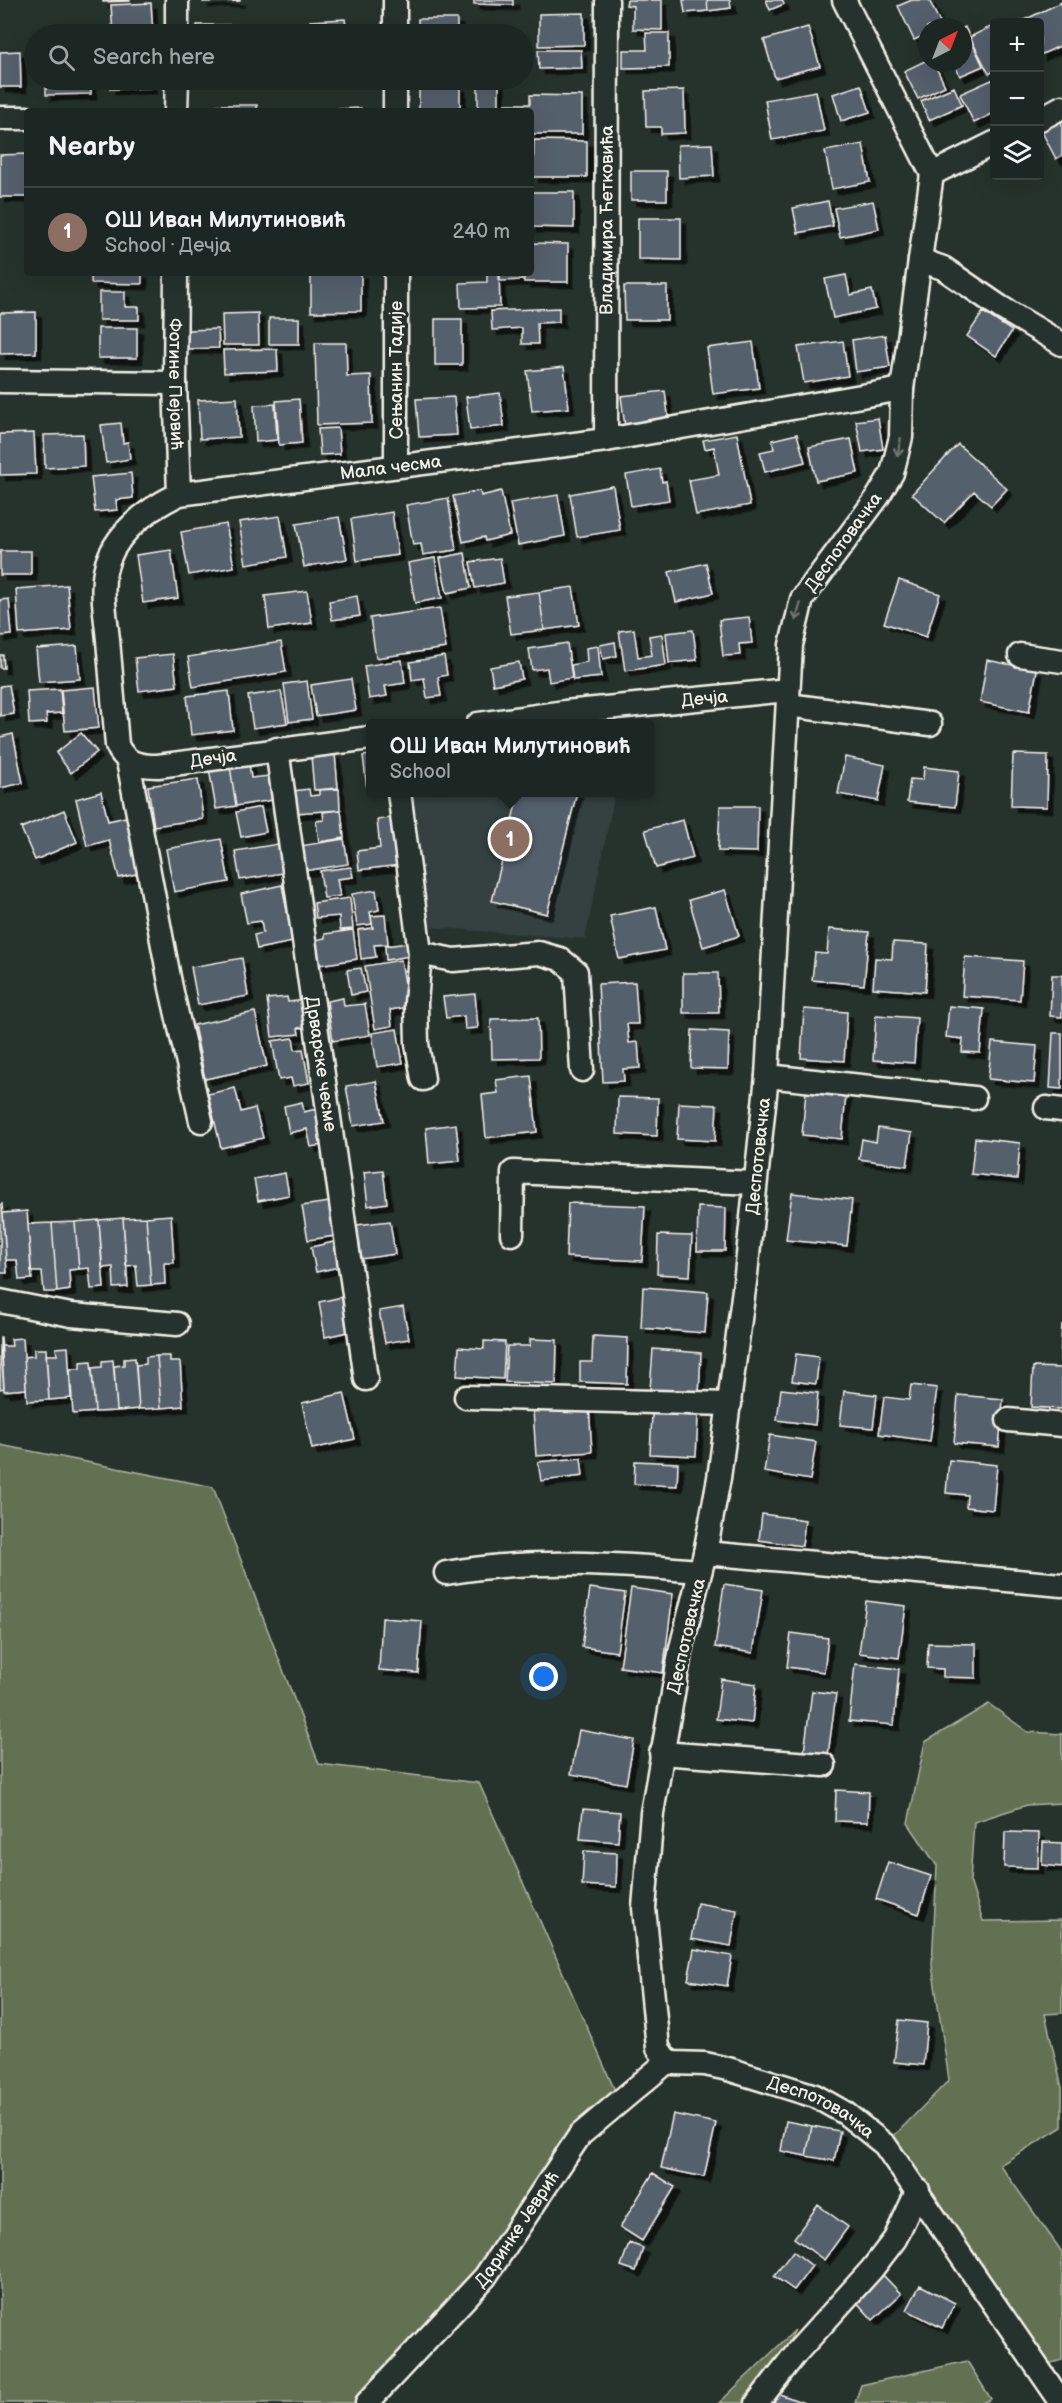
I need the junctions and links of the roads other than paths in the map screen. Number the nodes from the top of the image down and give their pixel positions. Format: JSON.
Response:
{"nodes":[{"id":1,"x":177,"y":0,"type":"edge"},
{"id":2,"x":395,"y":0,"type":"edge"},
{"id":3,"x":607,"y":0,"type":"edge"},
{"id":4,"x":844,"y":0,"type":"edge"},
{"id":5,"x":177,"y":24,"type":"edge"},
{"id":6,"x":395,"y":24,"type":"edge"},
{"id":7,"x":177,"y":90,"type":"edge"},
{"id":8,"x":395,"y":90,"type":"edge"},
{"id":9,"x":1062,"y":107,"type":"edge"},
{"id":10,"x":176,"y":108,"type":"edge"},
{"id":11,"x":395,"y":108,"type":"edge"},
{"id":12,"x":1044,"y":117,"type":"edge"},
{"id":13,"x":0,"y":118,"type":"edge"},
{"id":14,"x":24,"y":118,"type":"edge"},
{"id":15,"x":990,"y":145,"type":"edge"},
{"id":16,"x":932,"y":174,"type":"junction"},
{"id":17,"x":920,"y":260,"type":"junction"},
{"id":18,"x":176,"y":276,"type":"edge"},
{"id":19,"x":396,"y":276,"type":"edge"},
{"id":20,"x":1062,"y":344,"type":"edge"},
{"id":21,"x":0,"y":381,"type":"edge"},
{"id":22,"x":176,"y":383,"type":"junction"},
{"id":23,"x":902,"y":389,"type":"junction"},
{"id":24,"x":606,"y":440,"type":"junction"},
{"id":25,"x":396,"y":466,"type":"junction"},
{"id":26,"x":179,"y":494,"type":"junction"},
{"id":27,"x":1020,"y":656,"type":"dead end"},
{"id":28,"x":1062,"y":661,"type":"edge"},
{"id":29,"x":788,"y":698,"type":"junction"},
{"id":30,"x":510,"y":719,"type":"edge"},
{"id":31,"x":930,"y":724,"type":"dead end"},
{"id":32,"x":366,"y":738,"type":"edge"},
{"id":33,"x":277,"y":749,"type":"junction"},
{"id":34,"x":128,"y":761,"type":"junction"},
{"id":35,"x":400,"y":797,"type":"edge"},
{"id":36,"x":420,"y":953,"type":"junction"},
{"id":37,"x":582,"y":1070,"type":"dead end"},
{"id":38,"x":766,"y":1076,"type":"junction"},
{"id":39,"x":423,"y":1079,"type":"dead end"},
{"id":40,"x":974,"y":1098,"type":"dead end"},
{"id":41,"x":201,"y":1121,"type":"dead end"},
{"id":42,"x":755,"y":1182,"type":"junction"},
{"id":43,"x":512,"y":1234,"type":"dead end"},
{"id":44,"x":0,"y":1301,"type":"edge"},
{"id":45,"x":177,"y":1324,"type":"dead end"},
{"id":46,"x":366,"y":1379,"type":"dead end"},
{"id":47,"x":466,"y":1397,"type":"dead end"},
{"id":48,"x":730,"y":1404,"type":"junction"},
{"id":49,"x":1008,"y":1420,"type":"dead end"},
{"id":50,"x":1062,"y":1425,"type":"edge"},
{"id":51,"x":703,"y":1562,"type":"junction"},
{"id":52,"x":446,"y":1573,"type":"dead end"},
{"id":53,"x":1062,"y":1585,"type":"edge"},
{"id":54,"x":661,"y":1753,"type":"junction"},
{"id":55,"x":824,"y":1765,"type":"dead end"},
{"id":56,"x":668,"y":2061,"type":"junction"},
{"id":57,"x":918,"y":2190,"type":"junction"},
{"id":58,"x":367,"y":2403,"type":"edge"},
{"id":59,"x":757,"y":2403,"type":"edge"},
{"id":60,"x":1062,"y":2403,"type":"edge"}],
"edges":[{"from":1,"to":5,"type":"street"},
{"from":2,"to":6,"type":"street"},
{"from":3,"to":24,"type":"street","name":"Владимира Ћетковића"},
{"from":4,"to":16,"type":"street"},
{"from":7,"to":10,"type":"street"},
{"from":8,"to":11,"type":"street"},
{"from":9,"to":12,"type":"street"},
{"from":13,"to":14,"type":"street"},
{"from":15,"to":16,"type":"street"},
{"from":16,"to":17,"type":"street","name":"Деспотовачка"},
{"from":17,"to":20,"type":"street"},
{"from":17,"to":23,"type":"street","name":"Деспотовачка"},
{"from":18,"to":22,"type":"street","name":"Фотине Пејовић"},
{"from":19,"to":25,"type":"street","name":"Сењанин Тадије"},
{"from":21,"to":22,"type":"street"},
{"from":22,"to":26,"type":"street","name":"Фотине Пејовић"},
{"from":23,"to":24,"type":"street","name":"Мала чесма"},
{"from":23,"to":29,"type":"street","name":"Деспотовачка","one_way":true},
{"from":24,"to":25,"type":"street","name":"Мала чесма"},
{"from":25,"to":26,"type":"street","name":"Мала чесма"},
{"from":26,"to":34,"type":"street","name":"Мала чесма"},
{"from":27,"to":28,"type":"street"},
{"from":29,"to":30,"type":"street","name":"Дечја"},
{"from":29,"to":31,"type":"street","name":"Дечја"},
{"from":29,"to":38,"type":"street","name":"Деспотовачка"},
{"from":32,"to":33,"type":"street","name":"Дечја"},
{"from":33,"to":34,"type":"street","name":"Дечја"},
{"from":33,"to":46,"type":"street","name":"Дрварске чесме"},
{"from":34,"to":41,"type":"street","name":"Мала чесма"},
{"from":35,"to":36,"type":"street"},
{"from":36,"to":37,"type":"street"},
{"from":36,"to":39,"type":"street"},
{"from":38,"to":40,"type":"street"},
{"from":38,"to":42,"type":"street","name":"Деспотовачка"},
{"from":42,"to":43,"type":"street"},
{"from":42,"to":48,"type":"street","name":"Деспотовачка"},
{"from":44,"to":45,"type":"street"},
{"from":47,"to":48,"type":"street"},
{"from":48,"to":51,"type":"street","name":"Деспотовачка"},
{"from":49,"to":50,"type":"street"},
{"from":51,"to":52,"type":"street"},
{"from":51,"to":53,"type":"street"},
{"from":51,"to":54,"type":"street","name":"Деспотовачка"},
{"from":54,"to":55,"type":"street"},
{"from":54,"to":56,"type":"street","name":"Деспотовачка"},
{"from":56,"to":57,"type":"street","name":"Деспотовачка"},
{"from":56,"to":58,"type":"street","name":"Даринке Јеврић"},
{"from":57,"to":59,"type":"street"},
{"from":57,"to":60,"type":"street","name":"Деспотовачка"}]}
